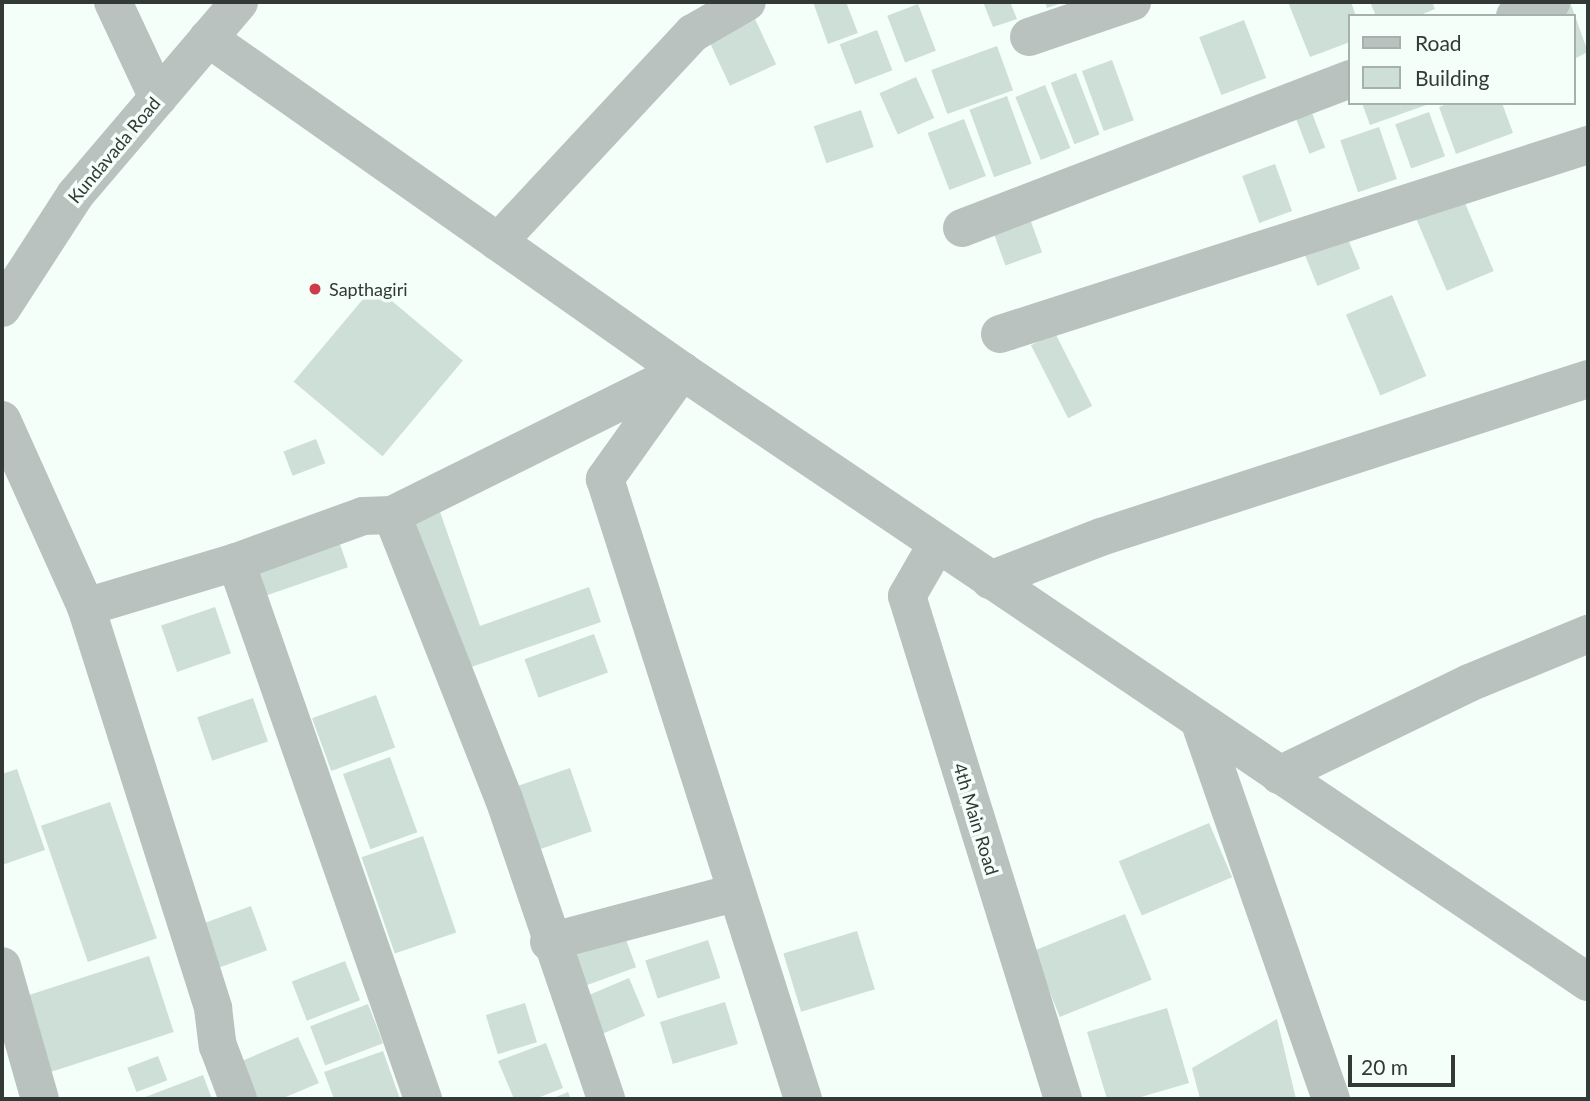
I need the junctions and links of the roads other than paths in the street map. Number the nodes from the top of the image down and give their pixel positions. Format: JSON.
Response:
{"nodes":[{"id":1,"x":113,"y":2,"type":"edge"},
{"id":2,"x":239,"y":2,"type":"edge"},
{"id":3,"x":747,"y":2,"type":"edge"},
{"id":4,"x":1132,"y":2,"type":"edge"},
{"id":5,"x":1551,"y":2,"type":"edge"},
{"id":6,"x":1520,"y":14,"type":"edge"},
{"id":7,"x":1029,"y":37,"type":"dead end"},
{"id":8,"x":208,"y":38,"type":"junction"},
{"id":9,"x":1348,"y":80,"type":"edge"},
{"id":10,"x":158,"y":97,"type":"junction"},
{"id":11,"x":1588,"y":145,"type":"edge"},
{"id":12,"x":962,"y":228,"type":"dead end"},
{"id":13,"x":498,"y":242,"type":"junction"},
{"id":14,"x":2,"y":308,"type":"edge"},
{"id":15,"x":1000,"y":334,"type":"dead end"},
{"id":16,"x":682,"y":371,"type":"junction"},
{"id":17,"x":1588,"y":379,"type":"edge"},
{"id":18,"x":2,"y":420,"type":"edge"},
{"id":19,"x":392,"y":515,"type":"junction"},
{"id":20,"x":937,"y":544,"type":"junction"},
{"id":21,"x":236,"y":562,"type":"junction"},
{"id":22,"x":990,"y":580,"type":"junction"},
{"id":23,"x":86,"y":607,"type":"junction"},
{"id":24,"x":1588,"y":634,"type":"edge"},
{"id":25,"x":1200,"y":723,"type":"junction"},
{"id":26,"x":1279,"y":775,"type":"junction"},
{"id":27,"x":734,"y":893,"type":"junction"},
{"id":28,"x":550,"y":942,"type":"junction"},
{"id":29,"x":2,"y":966,"type":"edge"},
{"id":30,"x":1588,"y":982,"type":"edge"},
{"id":31,"x":40,"y":1099,"type":"edge"},
{"id":32,"x":239,"y":1099,"type":"edge"},
{"id":33,"x":424,"y":1099,"type":"edge"},
{"id":34,"x":606,"y":1099,"type":"edge"},
{"id":35,"x":803,"y":1099,"type":"edge"},
{"id":36,"x":1063,"y":1099,"type":"edge"},
{"id":37,"x":1331,"y":1099,"type":"edge"}],
"edges":[{"from":1,"to":10,"type":"street"},
{"from":2,"to":8,"type":"street","name":"Kundavada Road"},
{"from":3,"to":13,"type":"street"},
{"from":4,"to":7,"type":"street"},
{"from":5,"to":6,"type":"street"},
{"from":8,"to":10,"type":"street","name":"Kundavada Road"},
{"from":8,"to":13,"type":"street"},
{"from":9,"to":12,"type":"street"},
{"from":10,"to":14,"type":"street","name":"Kundavada Road"},
{"from":11,"to":15,"type":"street"},
{"from":13,"to":16,"type":"street"},
{"from":16,"to":19,"type":"street"},
{"from":16,"to":20,"type":"street"},
{"from":16,"to":27,"type":"street"},
{"from":17,"to":22,"type":"street"},
{"from":18,"to":23,"type":"street"},
{"from":19,"to":21,"type":"street"},
{"from":19,"to":28,"type":"street"},
{"from":20,"to":22,"type":"street"},
{"from":20,"to":36,"type":"street","name":"4th Main Road"},
{"from":21,"to":23,"type":"street"},
{"from":21,"to":33,"type":"street"},
{"from":22,"to":25,"type":"street"},
{"from":23,"to":32,"type":"street"},
{"from":24,"to":26,"type":"street"},
{"from":25,"to":26,"type":"street"},
{"from":25,"to":37,"type":"street"},
{"from":26,"to":30,"type":"street"},
{"from":27,"to":28,"type":"street"},
{"from":27,"to":35,"type":"street"},
{"from":28,"to":34,"type":"street"},
{"from":29,"to":31,"type":"street"}]}
